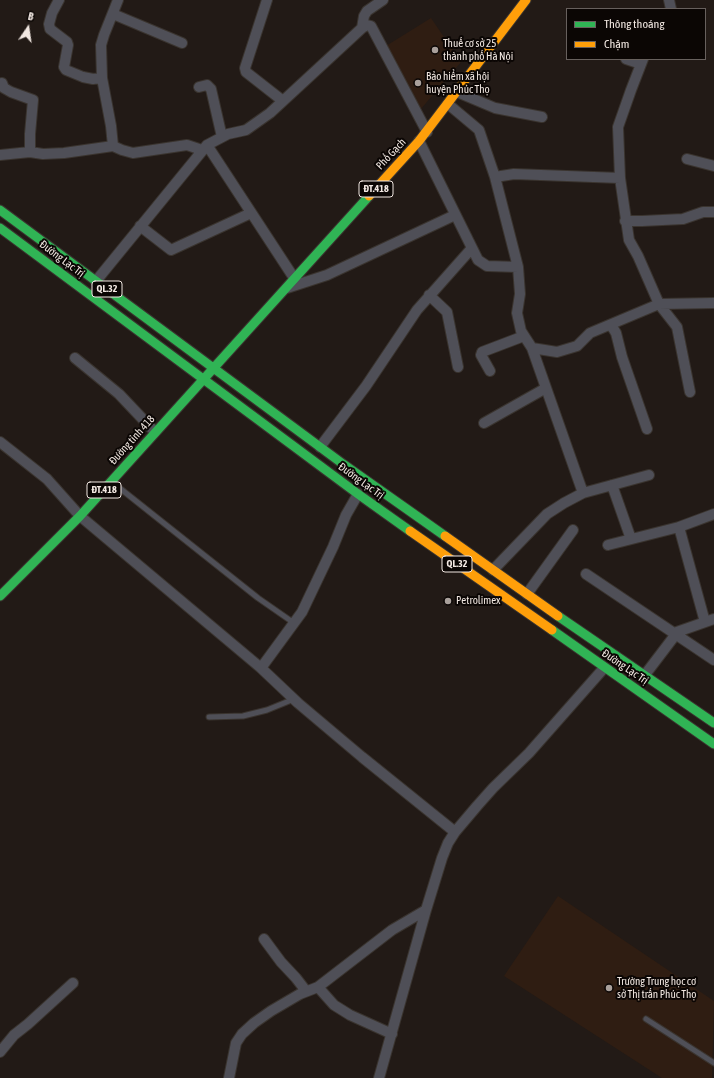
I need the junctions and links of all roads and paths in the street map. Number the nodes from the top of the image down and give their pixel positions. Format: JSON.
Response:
{"nodes":[{"id":1,"x":59,"y":0,"type":"edge"},
{"id":2,"x":118,"y":0,"type":"edge"},
{"id":3,"x":267,"y":0,"type":"edge"},
{"id":4,"x":383,"y":0,"type":"edge"},
{"id":5,"x":526,"y":0,"type":"edge"},
{"id":6,"x":113,"y":14,"type":"junction"},
{"id":7,"x":362,"y":28,"type":"junction"},
{"id":8,"x":182,"y":43,"type":"dead end"},
{"id":9,"x":631,"y":60,"type":"edge"},
{"id":10,"x":642,"y":62,"type":"edge"},
{"id":11,"x":102,"y":78,"type":"junction"},
{"id":12,"x":2,"y":83,"type":"dead end"},
{"id":13,"x":199,"y":87,"type":"dead end"},
{"id":14,"x":457,"y":92,"type":"junction"},
{"id":15,"x":283,"y":101,"type":"junction"},
{"id":16,"x":448,"y":104,"type":"junction"},
{"id":17,"x":542,"y":117,"type":"dead end"},
{"id":18,"x":427,"y":132,"type":"junction"},
{"id":19,"x":222,"y":137,"type":"junction"},
{"id":20,"x":419,"y":141,"type":"junction"},
{"id":21,"x":113,"y":146,"type":"junction"},
{"id":22,"x":204,"y":148,"type":"junction"},
{"id":23,"x":30,"y":152,"type":"junction"},
{"id":24,"x":0,"y":155,"type":"edge"},
{"id":25,"x":687,"y":159,"type":"dead end"},
{"id":26,"x":714,"y":166,"type":"edge"},
{"id":27,"x":495,"y":177,"type":"junction"},
{"id":28,"x":620,"y":178,"type":"junction"},
{"id":29,"x":0,"y":210,"type":"edge"},
{"id":30,"x":714,"y":212,"type":"edge"},
{"id":31,"x":251,"y":213,"type":"junction"},
{"id":32,"x":456,"y":215,"type":"junction"},
{"id":33,"x":625,"y":221,"type":"junction"},
{"id":34,"x":140,"y":226,"type":"junction"},
{"id":35,"x":0,"y":228,"type":"edge"},
{"id":36,"x":472,"y":248,"type":"junction"},
{"id":37,"x":518,"y":267,"type":"junction"},
{"id":38,"x":294,"y":278,"type":"junction"},
{"id":39,"x":96,"y":281,"type":"junction"},
{"id":40,"x":285,"y":288,"type":"junction"},
{"id":41,"x":429,"y":295,"type":"junction"},
{"id":42,"x":714,"y":303,"type":"edge"},
{"id":43,"x":658,"y":304,"type":"junction"},
{"id":44,"x":611,"y":325,"type":"junction"},
{"id":45,"x":524,"y":336,"type":"junction"},
{"id":46,"x":532,"y":348,"type":"junction"},
{"id":47,"x":75,"y":358,"type":"dead end"},
{"id":48,"x":458,"y":367,"type":"dead end"},
{"id":49,"x":214,"y":369,"type":"junction"},
{"id":50,"x":490,"y":371,"type":"dead end"},
{"id":51,"x":204,"y":380,"type":"junction"},
{"id":52,"x":546,"y":388,"type":"junction"},
{"id":53,"x":690,"y":392,"type":"dead end"},
{"id":54,"x":484,"y":423,"type":"dead end"},
{"id":55,"x":647,"y":429,"type":"dead end"},
{"id":56,"x":155,"y":432,"type":"junction"},
{"id":57,"x":0,"y":442,"type":"edge"},
{"id":58,"x":320,"y":447,"type":"junction"},
{"id":59,"x":649,"y":475,"type":"dead end"},
{"id":60,"x":112,"y":481,"type":"junction"},
{"id":61,"x":612,"y":485,"type":"junction"},
{"id":62,"x":583,"y":493,"type":"junction"},
{"id":63,"x":358,"y":494,"type":"junction"},
{"id":64,"x":714,"y":514,"type":"edge"},
{"id":65,"x":80,"y":516,"type":"junction"},
{"id":66,"x":679,"y":527,"type":"junction"},
{"id":67,"x":573,"y":530,"type":"dead end"},
{"id":68,"x":632,"y":539,"type":"junction"},
{"id":69,"x":608,"y":545,"type":"dead end"},
{"id":70,"x":493,"y":570,"type":"junction"},
{"id":71,"x":586,"y":574,"type":"dead end"},
{"id":72,"x":527,"y":594,"type":"junction"},
{"id":73,"x":0,"y":596,"type":"edge"},
{"id":74,"x":710,"y":621,"type":"edge"},
{"id":75,"x":294,"y":623,"type":"junction"},
{"id":76,"x":675,"y":633,"type":"junction"},
{"id":77,"x":714,"y":660,"type":"edge"},
{"id":78,"x":261,"y":668,"type":"junction"},
{"id":79,"x":604,"y":668,"type":"junction"},
{"id":80,"x":644,"y":676,"type":"junction"},
{"id":81,"x":294,"y":699,"type":"junction"},
{"id":82,"x":209,"y":717,"type":"dead end"},
{"id":83,"x":714,"y":723,"type":"edge"},
{"id":84,"x":714,"y":744,"type":"edge"},
{"id":85,"x":455,"y":832,"type":"junction"},
{"id":86,"x":426,"y":910,"type":"junction"},
{"id":87,"x":264,"y":938,"type":"dead end"},
{"id":88,"x":73,"y":983,"type":"dead end"},
{"id":89,"x":318,"y":987,"type":"junction"},
{"id":90,"x":306,"y":991,"type":"junction"},
{"id":91,"x":646,"y":1019,"type":"dead end"},
{"id":92,"x":392,"y":1034,"type":"junction"},
{"id":93,"x":0,"y":1052,"type":"edge"},
{"id":94,"x":714,"y":1063,"type":"edge"},
{"id":95,"x":229,"y":1078,"type":"edge"},
{"id":96,"x":379,"y":1078,"type":"edge"}],
"edges":[{"from":1,"to":11,"type":"street"},
{"from":2,"to":6,"type":"street"},
{"from":3,"to":15,"type":"street"},
{"from":4,"to":7,"type":"street"},
{"from":5,"to":14,"type":"main road","name":"Phố Gạch","number":"ĐT.418"},
{"from":6,"to":8,"type":"street"},
{"from":6,"to":11,"type":"street"},
{"from":7,"to":15,"type":"street"},
{"from":7,"to":18,"type":"street"},
{"from":9,"to":10,"type":"street"},
{"from":10,"to":28,"type":"street"},
{"from":11,"to":21,"type":"street"},
{"from":12,"to":23,"type":"street"},
{"from":13,"to":19,"type":"street"},
{"from":14,"to":16,"type":"main road","name":"Phố Gạch","number":"ĐT.418"},
{"from":14,"to":17,"type":"street"},
{"from":15,"to":19,"type":"street"},
{"from":16,"to":18,"type":"main road","name":"Phố Gạch","number":"ĐT.418"},
{"from":16,"to":27,"type":"street"},
{"from":18,"to":20,"type":"main road","name":"Phố Gạch","number":"ĐT.418"},
{"from":19,"to":22,"type":"street"},
{"from":20,"to":32,"type":"street"},
{"from":20,"to":38,"type":"main road","name":"Phố Gạch","number":"ĐT.418"},
{"from":21,"to":22,"type":"street"},
{"from":21,"to":23,"type":"street"},
{"from":22,"to":31,"type":"street"},
{"from":22,"to":34,"type":"street"},
{"from":23,"to":24,"type":"street"},
{"from":25,"to":26,"type":"street"},
{"from":27,"to":28,"type":"street"},
{"from":27,"to":37,"type":"street"},
{"from":28,"to":33,"type":"street"},
{"from":29,"to":39,"type":"main road","name":"Đường Lạc Trị","number":"QL.32"},
{"from":30,"to":33,"type":"street"},
{"from":31,"to":34,"type":"street"},
{"from":31,"to":38,"type":"street"},
{"from":32,"to":36,"type":"street"},
{"from":32,"to":40,"type":"street"},
{"from":33,"to":43,"type":"street"},
{"from":34,"to":39,"type":"street"},
{"from":35,"to":51,"type":"main road","name":"Đường Lạc Trị","number":"QL.32"},
{"from":36,"to":37,"type":"street"},
{"from":36,"to":41,"type":"street"},
{"from":37,"to":45,"type":"street"},
{"from":38,"to":40,"type":"main road","name":"Phố Gạch","number":"ĐT.418"},
{"from":39,"to":49,"type":"main road","name":"Đường Lạc Trị","number":"QL.32"},
{"from":40,"to":49,"type":"main road","name":"Phố Gạch","number":"ĐT.418"},
{"from":41,"to":48,"type":"street"},
{"from":41,"to":58,"type":"street"},
{"from":42,"to":43,"type":"street"},
{"from":43,"to":44,"type":"street"},
{"from":43,"to":53,"type":"street"},
{"from":44,"to":46,"type":"street"},
{"from":44,"to":55,"type":"street"},
{"from":45,"to":46,"type":"street"},
{"from":45,"to":50,"type":"street"},
{"from":46,"to":52,"type":"street"},
{"from":47,"to":56,"type":"street"},
{"from":49,"to":51,"type":"main road","name":"Đường tỉnh 418","number":"ĐT.418"},
{"from":49,"to":58,"type":"main road","name":"Đường Lạc Trị","number":"QL.32"},
{"from":51,"to":56,"type":"main road","name":"Đường tỉnh 418","number":"ĐT.418"},
{"from":51,"to":63,"type":"main road","name":"Đường Lạc Trị","number":"QL.32"},
{"from":52,"to":54,"type":"street"},
{"from":52,"to":62,"type":"street"},
{"from":56,"to":60,"type":"main road","name":"Đường tỉnh 418","number":"ĐT.418"},
{"from":57,"to":65,"type":"street"},
{"from":58,"to":70,"type":"main road","name":"Đường Lạc Trị","number":"QL.32"},
{"from":59,"to":61,"type":"street"},
{"from":60,"to":65,"type":"main road","name":"Đường tỉnh 418","number":"ĐT.418"},
{"from":60,"to":75,"type":"lane"},
{"from":61,"to":62,"type":"street"},
{"from":61,"to":68,"type":"street"},
{"from":62,"to":70,"type":"street"},
{"from":63,"to":75,"type":"street"},
{"from":63,"to":79,"type":"main road","name":"Đường Lạc Trị","number":"QL.32"},
{"from":64,"to":66,"type":"street"},
{"from":65,"to":73,"type":"main road","name":"Đường tỉnh 418","number":"ĐT.418"},
{"from":65,"to":78,"type":"street"},
{"from":66,"to":68,"type":"street"},
{"from":66,"to":74,"type":"street"},
{"from":67,"to":72,"type":"street"},
{"from":68,"to":69,"type":"street"},
{"from":70,"to":72,"type":"main road","name":"Đường Lạc Trị","number":"QL.32"},
{"from":71,"to":76,"type":"street"},
{"from":72,"to":80,"type":"main road","name":"Đường Lạc Trị","number":"QL.32"},
{"from":74,"to":76,"type":"street"},
{"from":75,"to":78,"type":"street"},
{"from":76,"to":77,"type":"street"},
{"from":76,"to":80,"type":"street"},
{"from":78,"to":81,"type":"street"},
{"from":79,"to":84,"type":"main road","name":"Đường Lạc Trị","number":"QL.32"},
{"from":79,"to":85,"type":"street"},
{"from":80,"to":83,"type":"main road","name":"Đường Lạc Trị","number":"QL.32"},
{"from":81,"to":82,"type":"lane"},
{"from":81,"to":85,"type":"street"},
{"from":85,"to":86,"type":"street"},
{"from":86,"to":89,"type":"street"},
{"from":86,"to":92,"type":"street"},
{"from":87,"to":90,"type":"street"},
{"from":88,"to":93,"type":"street"},
{"from":89,"to":90,"type":"street"},
{"from":89,"to":92,"type":"street"},
{"from":90,"to":95,"type":"street"},
{"from":91,"to":94,"type":"lane"},
{"from":92,"to":96,"type":"street"}]}
